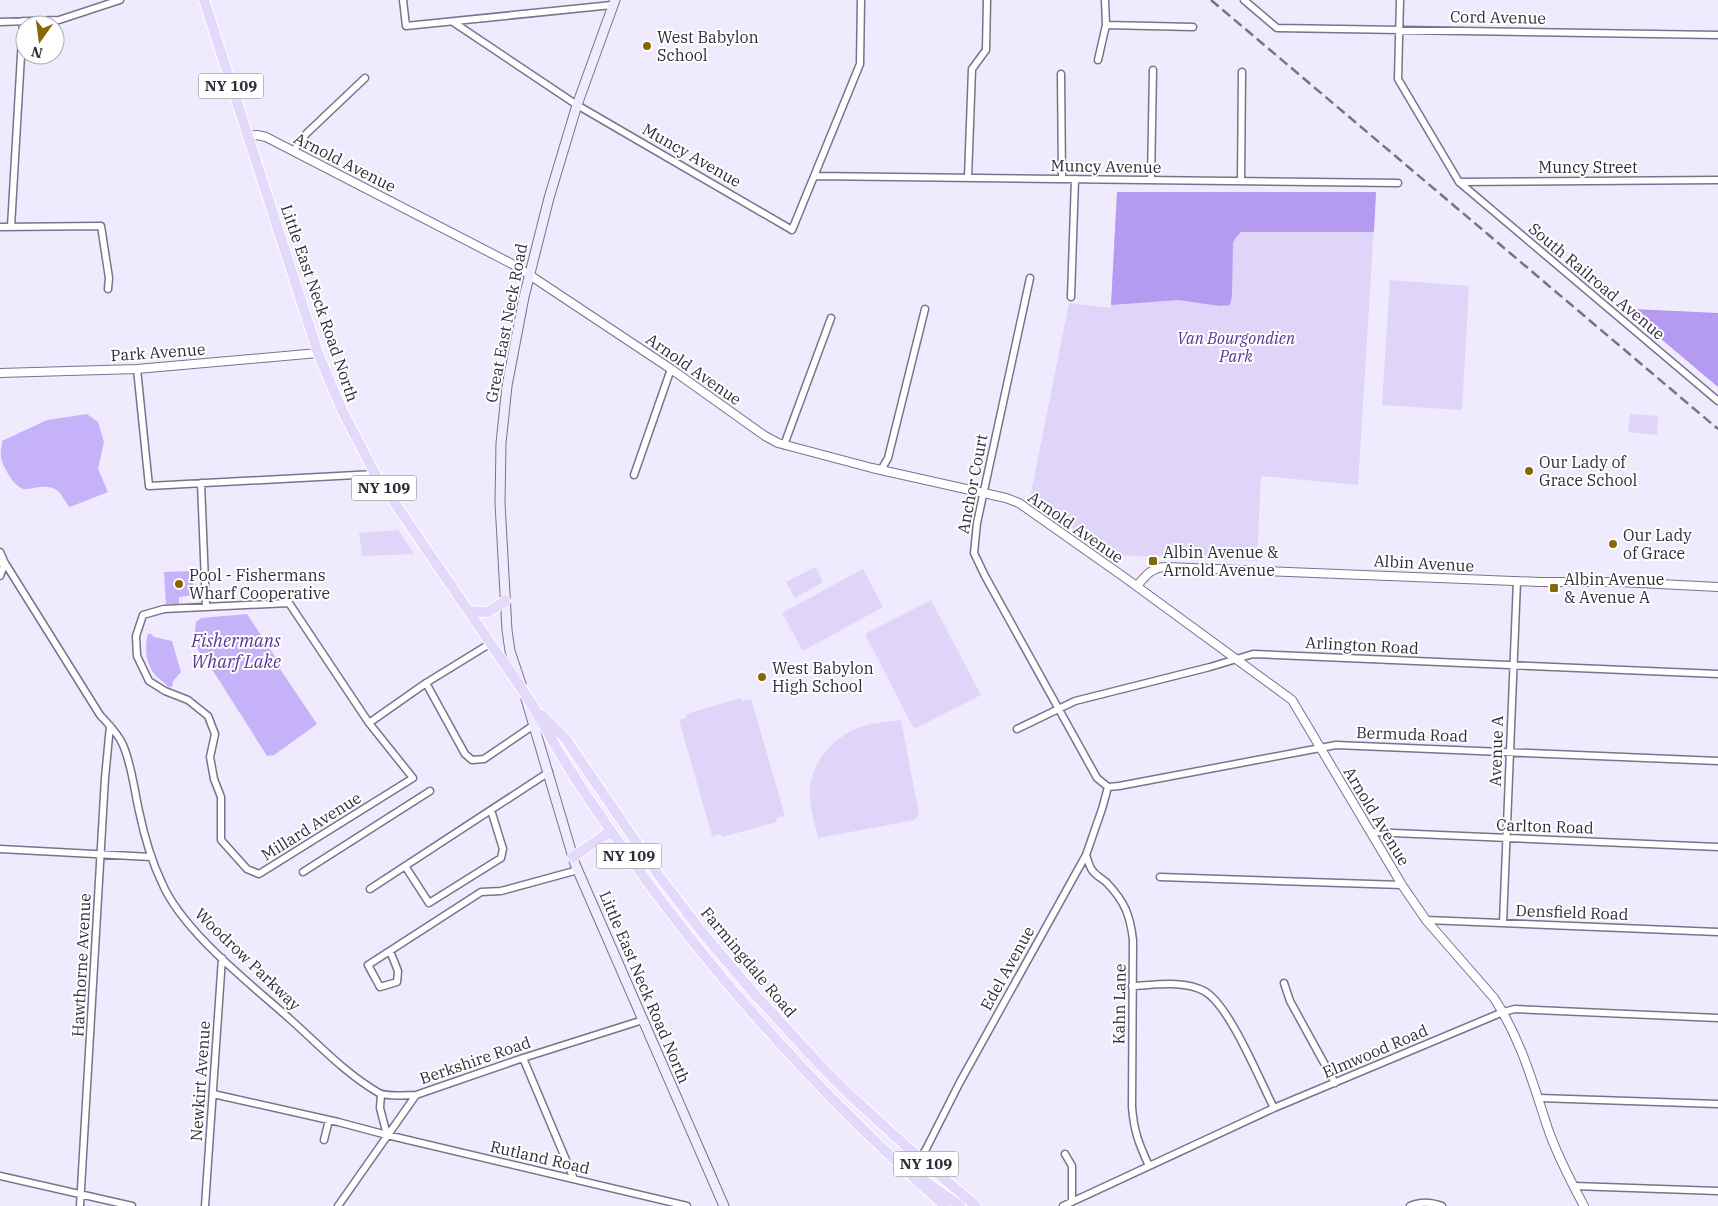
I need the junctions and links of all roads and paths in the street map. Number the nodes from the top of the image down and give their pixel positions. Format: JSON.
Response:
{"nodes":[{"id":1,"x":120,"y":0,"type":"edge"},
{"id":2,"x":204,"y":0,"type":"edge"},
{"id":3,"x":403,"y":0,"type":"edge"},
{"id":4,"x":862,"y":0,"type":"edge"},
{"id":5,"x":987,"y":0,"type":"edge"},
{"id":6,"x":1105,"y":0,"type":"edge"},
{"id":7,"x":1244,"y":0,"type":"edge"},
{"id":8,"x":1400,"y":0,"type":"edge"},
{"id":9,"x":614,"y":3,"type":"edge"},
{"id":10,"x":65,"y":18,"type":"edge"},
{"id":11,"x":15,"y":21,"type":"edge"},
{"id":12,"x":0,"y":22,"type":"edge"},
{"id":13,"x":453,"y":22,"type":"junction"},
{"id":14,"x":1106,"y":26,"type":"junction"},
{"id":15,"x":1193,"y":27,"type":"dead end"},
{"id":16,"x":1399,"y":29,"type":"junction"},
{"id":17,"x":1718,"y":35,"type":"edge"},
{"id":18,"x":1098,"y":60,"type":"dead end"},
{"id":19,"x":21,"y":65,"type":"edge"},
{"id":20,"x":1153,"y":70,"type":"dead end"},
{"id":21,"x":1242,"y":72,"type":"dead end"},
{"id":22,"x":1061,"y":74,"type":"dead end"},
{"id":23,"x":365,"y":78,"type":"dead end"},
{"id":24,"x":577,"y":105,"type":"junction"},
{"id":25,"x":248,"y":136,"type":"junction"},
{"id":26,"x":293,"y":151,"type":"junction"},
{"id":27,"x":814,"y":176,"type":"junction"},
{"id":28,"x":968,"y":178,"type":"junction"},
{"id":29,"x":1062,"y":179,"type":"junction"},
{"id":30,"x":1075,"y":179,"type":"junction"},
{"id":31,"x":1151,"y":180,"type":"junction"},
{"id":32,"x":1718,"y":180,"type":"edge"},
{"id":33,"x":1241,"y":181,"type":"junction"},
{"id":34,"x":1459,"y":182,"type":"junction"},
{"id":35,"x":1398,"y":183,"type":"dead end"},
{"id":36,"x":11,"y":227,"type":"junction"},
{"id":37,"x":0,"y":228,"type":"edge"},
{"id":38,"x":529,"y":275,"type":"junction"},
{"id":39,"x":1030,"y":278,"type":"dead end"},
{"id":40,"x":108,"y":289,"type":"dead end"},
{"id":41,"x":1071,"y":297,"type":"dead end"},
{"id":42,"x":925,"y":309,"type":"dead end"},
{"id":43,"x":831,"y":318,"type":"dead end"},
{"id":44,"x":318,"y":353,"type":"junction"},
{"id":45,"x":137,"y":369,"type":"junction"},
{"id":46,"x":671,"y":369,"type":"junction"},
{"id":47,"x":0,"y":373,"type":"edge"},
{"id":48,"x":1718,"y":401,"type":"edge"},
{"id":49,"x":784,"y":445,"type":"junction"},
{"id":50,"x":881,"y":470,"type":"junction"},
{"id":51,"x":375,"y":474,"type":"junction"},
{"id":52,"x":634,"y":475,"type":"dead end"},
{"id":53,"x":201,"y":483,"type":"junction"},
{"id":54,"x":982,"y":492,"type":"junction"},
{"id":55,"x":0,"y":552,"type":"edge"},
{"id":56,"x":3,"y":563,"type":"edge"},
{"id":57,"x":0,"y":576,"type":"edge"},
{"id":58,"x":1516,"y":581,"type":"junction"},
{"id":59,"x":1137,"y":586,"type":"junction"},
{"id":60,"x":1718,"y":587,"type":"edge"},
{"id":61,"x":505,"y":601,"type":"junction"},
{"id":62,"x":206,"y":607,"type":"junction"},
{"id":63,"x":469,"y":611,"type":"junction"},
{"id":64,"x":491,"y":643,"type":"junction"},
{"id":65,"x":1236,"y":658,"type":"junction"},
{"id":66,"x":1513,"y":666,"type":"junction"},
{"id":67,"x":1718,"y":674,"type":"edge"},
{"id":68,"x":426,"y":683,"type":"junction"},
{"id":69,"x":523,"y":691,"type":"junction"},
{"id":70,"x":534,"y":707,"type":"junction"},
{"id":71,"x":1058,"y":709,"type":"junction"},
{"id":72,"x":369,"y":723,"type":"junction"},
{"id":73,"x":534,"y":725,"type":"junction"},
{"id":74,"x":110,"y":726,"type":"junction"},
{"id":75,"x":1018,"y":730,"type":"dead end"},
{"id":76,"x":1320,"y":747,"type":"junction"},
{"id":77,"x":1509,"y":752,"type":"junction"},
{"id":78,"x":1718,"y":761,"type":"edge"},
{"id":79,"x":549,"y":772,"type":"junction"},
{"id":80,"x":1108,"y":787,"type":"junction"},
{"id":81,"x":430,"y":791,"type":"dead end"},
{"id":82,"x":491,"y":810,"type":"junction"},
{"id":83,"x":611,"y":831,"type":"junction"},
{"id":84,"x":1370,"y":832,"type":"junction"},
{"id":85,"x":1506,"y":838,"type":"junction"},
{"id":86,"x":1718,"y":847,"type":"edge"},
{"id":87,"x":0,"y":849,"type":"edge"},
{"id":88,"x":100,"y":855,"type":"junction"},
{"id":89,"x":1086,"y":856,"type":"junction"},
{"id":90,"x":151,"y":857,"type":"junction"},
{"id":91,"x":573,"y":857,"type":"junction"},
{"id":92,"x":405,"y":866,"type":"junction"},
{"id":93,"x":578,"y":870,"type":"junction"},
{"id":94,"x":303,"y":872,"type":"dead end"},
{"id":95,"x":1160,"y":877,"type":"dead end"},
{"id":96,"x":1402,"y":885,"type":"junction"},
{"id":97,"x":370,"y":888,"type":"dead end"},
{"id":98,"x":1426,"y":920,"type":"junction"},
{"id":99,"x":1503,"y":923,"type":"junction"},
{"id":100,"x":1718,"y":932,"type":"edge"},
{"id":101,"x":390,"y":951,"type":"junction"},
{"id":102,"x":222,"y":958,"type":"junction"},
{"id":103,"x":1284,"y":983,"type":"dead end"},
{"id":104,"x":1132,"y":986,"type":"junction"},
{"id":105,"x":1503,"y":1012,"type":"junction"},
{"id":106,"x":1718,"y":1018,"type":"edge"},
{"id":107,"x":643,"y":1020,"type":"junction"},
{"id":108,"x":523,"y":1058,"type":"junction"},
{"id":109,"x":1335,"y":1083,"type":"junction"},
{"id":110,"x":213,"y":1094,"type":"junction"},
{"id":111,"x":381,"y":1094,"type":"junction"},
{"id":112,"x":416,"y":1095,"type":"junction"},
{"id":113,"x":1539,"y":1098,"type":"junction"},
{"id":114,"x":1718,"y":1104,"type":"edge"},
{"id":115,"x":1274,"y":1108,"type":"junction"},
{"id":116,"x":329,"y":1120,"type":"junction"},
{"id":117,"x":387,"y":1135,"type":"junction"},
{"id":118,"x":324,"y":1140,"type":"dead end"},
{"id":119,"x":1066,"y":1154,"type":"dead end"},
{"id":120,"x":919,"y":1158,"type":"junction"},
{"id":121,"x":1149,"y":1166,"type":"junction"},
{"id":122,"x":907,"y":1171,"type":"junction"},
{"id":123,"x":0,"y":1176,"type":"edge"},
{"id":124,"x":574,"y":1179,"type":"junction"},
{"id":125,"x":1574,"y":1186,"type":"junction"},
{"id":126,"x":1718,"y":1191,"type":"edge"},
{"id":127,"x":81,"y":1194,"type":"junction"},
{"id":128,"x":1072,"y":1201,"type":"junction"},
{"id":129,"x":722,"y":1205,"type":"edge"},
{"id":130,"x":80,"y":1206,"type":"edge"},
{"id":131,"x":132,"y":1206,"type":"edge"},
{"id":132,"x":205,"y":1206,"type":"edge"},
{"id":133,"x":338,"y":1206,"type":"edge"},
{"id":134,"x":687,"y":1206,"type":"edge"},
{"id":135,"x":946,"y":1206,"type":"edge"},
{"id":136,"x":960,"y":1206,"type":"edge"},
{"id":137,"x":976,"y":1206,"type":"edge"},
{"id":138,"x":1063,"y":1206,"type":"edge"},
{"id":139,"x":1410,"y":1206,"type":"edge"},
{"id":140,"x":1442,"y":1206,"type":"edge"},
{"id":141,"x":1584,"y":1206,"type":"edge"}],
"edges":[{"from":1,"to":10,"type":"street"},
{"from":2,"to":25,"type":"main road","name":"Little East Neck Road North","number":"NY 109"},
{"from":3,"to":13,"type":"street"},
{"from":4,"to":27,"type":"street"},
{"from":5,"to":28,"type":"street"},
{"from":6,"to":14,"type":"street"},
{"from":7,"to":16,"type":"street","name":"Cord Avenue"},
{"from":8,"to":16,"type":"street","name":"South Railroad Avenue"},
{"from":9,"to":13,"type":"street"},
{"from":9,"to":24,"type":"main road","name":"Great East Neck Road"},
{"from":11,"to":12,"type":"street"},
{"from":13,"to":24,"type":"street","name":"Muncy Avenue"},
{"from":14,"to":15,"type":"street"},
{"from":14,"to":18,"type":"street"},
{"from":16,"to":17,"type":"street","name":"Cord Avenue"},
{"from":16,"to":34,"type":"street","name":"South Railroad Avenue"},
{"from":19,"to":36,"type":"street"},
{"from":20,"to":31,"type":"street"},
{"from":21,"to":33,"type":"street"},
{"from":22,"to":29,"type":"street"},
{"from":23,"to":26,"type":"street"},
{"from":24,"to":27,"type":"street","name":"Muncy Avenue"},
{"from":24,"to":38,"type":"main road","name":"Great East Neck Road"},
{"from":25,"to":26,"type":"street","name":"Arnold Avenue"},
{"from":25,"to":44,"type":"main road","name":"Little East Neck Road North","number":"NY 109"},
{"from":26,"to":38,"type":"street","name":"Arnold Avenue"},
{"from":27,"to":28,"type":"street","name":"Muncy Avenue"},
{"from":28,"to":29,"type":"street","name":"Muncy Avenue"},
{"from":29,"to":30,"type":"street","name":"Muncy Avenue"},
{"from":30,"to":31,"type":"street","name":"Muncy Avenue"},
{"from":30,"to":41,"type":"street"},
{"from":31,"to":33,"type":"street","name":"Muncy Avenue"},
{"from":32,"to":34,"type":"street","name":"Muncy Street"},
{"from":33,"to":35,"type":"street","name":"Muncy Avenue"},
{"from":34,"to":48,"type":"street","name":"South Railroad Avenue"},
{"from":36,"to":37,"type":"street"},
{"from":36,"to":40,"type":"street"},
{"from":38,"to":46,"type":"street","name":"Arnold Avenue"},
{"from":38,"to":61,"type":"main road","name":"Great East Neck Road"},
{"from":39,"to":54,"type":"street","name":"Anchor Court"},
{"from":42,"to":50,"type":"street"},
{"from":43,"to":49,"type":"street"},
{"from":44,"to":45,"type":"street","name":"Park Avenue"},
{"from":44,"to":51,"type":"main road","name":"Little East Neck Road North","number":"NY 109"},
{"from":45,"to":47,"type":"street","name":"Park Avenue"},
{"from":45,"to":53,"type":"street"},
{"from":46,"to":49,"type":"street","name":"Arnold Avenue"},
{"from":46,"to":52,"type":"street"},
{"from":49,"to":50,"type":"street","name":"Arnold Avenue"},
{"from":50,"to":54,"type":"street","name":"Arnold Avenue"},
{"from":51,"to":53,"type":"street"},
{"from":51,"to":63,"type":"main road","name":"Little East Neck Road North","number":"NY 109"},
{"from":53,"to":62,"type":"street"},
{"from":54,"to":59,"type":"street","name":"Arnold Avenue"},
{"from":54,"to":71,"type":"street","name":"Anchor Court"},
{"from":55,"to":56,"type":"street","name":"Woodrow Parkway"},
{"from":56,"to":57,"type":"street"},
{"from":56,"to":74,"type":"street","name":"Woodrow Parkway"},
{"from":58,"to":59,"type":"street","name":"Albin Avenue"},
{"from":58,"to":60,"type":"street","name":"Albin Avenue"},
{"from":58,"to":66,"type":"street","name":"Avenue A"},
{"from":59,"to":65,"type":"street","name":"Arnold Avenue"},
{"from":61,"to":63,"type":"main road"},
{"from":61,"to":69,"type":"main road","name":"Great East Neck Road"},
{"from":62,"to":72,"type":"street","name":"Millard Avenue"},
{"from":62,"to":72,"type":"street","name":"Millard Avenue"},
{"from":63,"to":64,"type":"main road","name":"Little East Neck Road North","number":"NY 109"},
{"from":64,"to":68,"type":"street"},
{"from":64,"to":69,"type":"main road","number":"NY 109"},
{"from":65,"to":66,"type":"street","name":"Arlington Road"},
{"from":65,"to":71,"type":"street","name":"Arlington Road"},
{"from":65,"to":76,"type":"street","name":"Arnold Avenue"},
{"from":66,"to":67,"type":"street","name":"Arlington Road"},
{"from":66,"to":77,"type":"street","name":"Avenue A"},
{"from":68,"to":72,"type":"street"},
{"from":68,"to":73,"type":"street"},
{"from":69,"to":70,"type":"main road","name":"Farmingdale Road","number":"NY 109"},
{"from":69,"to":73,"type":"main road","name":"Little East Neck Road North"},
{"from":70,"to":83,"type":"main road","name":"Farmingdale Road","number":"NY 109"},
{"from":70,"to":120,"type":"main road","name":"Farmingdale Road","number":"NY 109"},
{"from":71,"to":75,"type":"street","name":"Arlington Road"},
{"from":71,"to":80,"type":"street","name":"Anchor Court"},
{"from":73,"to":79,"type":"main road","name":"Little East Neck Road North"},
{"from":74,"to":88,"type":"street","name":"Hawthorne Avenue"},
{"from":74,"to":90,"type":"street","name":"Woodrow Parkway"},
{"from":76,"to":77,"type":"street","name":"Bermuda Road"},
{"from":76,"to":80,"type":"street","name":"Bermuda Road"},
{"from":76,"to":84,"type":"street","name":"Arnold Avenue"},
{"from":77,"to":78,"type":"street","name":"Bermuda Road"},
{"from":77,"to":85,"type":"street","name":"Avenue A"},
{"from":79,"to":82,"type":"street"},
{"from":79,"to":91,"type":"main road","name":"Little East Neck Road North"},
{"from":80,"to":89,"type":"street","name":"Edel Avenue"},
{"from":81,"to":94,"type":"street"},
{"from":82,"to":92,"type":"street"},
{"from":82,"to":92,"type":"street"},
{"from":83,"to":91,"type":"main road"},
{"from":83,"to":122,"type":"main road","name":"Farmingdale Road","number":"NY 109"},
{"from":84,"to":85,"type":"street","name":"Carlton Road"},
{"from":84,"to":96,"type":"street","name":"Arnold Avenue"},
{"from":85,"to":86,"type":"street","name":"Carlton Road"},
{"from":85,"to":99,"type":"street","name":"Avenue A"},
{"from":87,"to":88,"type":"street"},
{"from":88,"to":90,"type":"street"},
{"from":88,"to":127,"type":"street","name":"Hawthorne Avenue"},
{"from":89,"to":104,"type":"street","name":"Kahn Lane"},
{"from":89,"to":120,"type":"street","name":"Edel Avenue"},
{"from":90,"to":102,"type":"street","name":"Woodrow Parkway"},
{"from":91,"to":93,"type":"main road","name":"Little East Neck Road North"},
{"from":92,"to":97,"type":"street"},
{"from":93,"to":101,"type":"street"},
{"from":93,"to":107,"type":"main road","name":"Little East Neck Road North"},
{"from":95,"to":96,"type":"street"},
{"from":96,"to":98,"type":"street","name":"Arnold Avenue"},
{"from":98,"to":99,"type":"street","name":"Densfield Road"},
{"from":98,"to":105,"type":"street","name":"Arnold Avenue"},
{"from":99,"to":100,"type":"street","name":"Densfield Road"},
{"from":101,"to":101,"type":"street"},
{"from":102,"to":110,"type":"street","name":"Newkirt Avenue"},
{"from":102,"to":111,"type":"street","name":"Woodrow Parkway"},
{"from":103,"to":109,"type":"street"},
{"from":104,"to":115,"type":"street"},
{"from":104,"to":121,"type":"street","name":"Kahn Lane"},
{"from":105,"to":106,"type":"street","name":"Elmwood Road"},
{"from":105,"to":109,"type":"street","name":"Elmwood Road"},
{"from":105,"to":113,"type":"street","name":"Arnold Avenue"},
{"from":107,"to":108,"type":"street","name":"Berkshire Road"},
{"from":107,"to":129,"type":"main road","name":"Little East Neck Road North"},
{"from":108,"to":112,"type":"street","name":"Berkshire Road"},
{"from":108,"to":124,"type":"street"},
{"from":109,"to":115,"type":"street","name":"Elmwood Road"},
{"from":110,"to":116,"type":"street","name":"Rutland Road"},
{"from":110,"to":132,"type":"street","name":"Newkirt Avenue"},
{"from":111,"to":112,"type":"street"},
{"from":111,"to":117,"type":"street"},
{"from":112,"to":117,"type":"street","name":"Berkshire Road"},
{"from":113,"to":114,"type":"street"},
{"from":113,"to":125,"type":"street","name":"Arnold Avenue"},
{"from":115,"to":121,"type":"street","name":"Elmwood Road"},
{"from":116,"to":117,"type":"street","name":"Rutland Road"},
{"from":116,"to":118,"type":"street"},
{"from":117,"to":124,"type":"street","name":"Rutland Road"},
{"from":117,"to":133,"type":"street","name":"Berkshire Road"},
{"from":119,"to":128,"type":"street"},
{"from":120,"to":137,"type":"main road","name":"Farmingdale Road","number":"NY 109"},
{"from":121,"to":128,"type":"street","name":"Elmwood Road"},
{"from":122,"to":135,"type":"main road","name":"Farmingdale Road","number":"NY 109"},
{"from":122,"to":136,"type":"main road"},
{"from":123,"to":127,"type":"street"},
{"from":124,"to":134,"type":"street","name":"Rutland Road"},
{"from":125,"to":126,"type":"street"},
{"from":125,"to":141,"type":"street","name":"Arnold Avenue"},
{"from":127,"to":130,"type":"street","name":"Hawthorne Avenue"},
{"from":127,"to":131,"type":"street"},
{"from":128,"to":138,"type":"street","name":"Elmwood Road"},
{"from":139,"to":140,"type":"street"}]}
